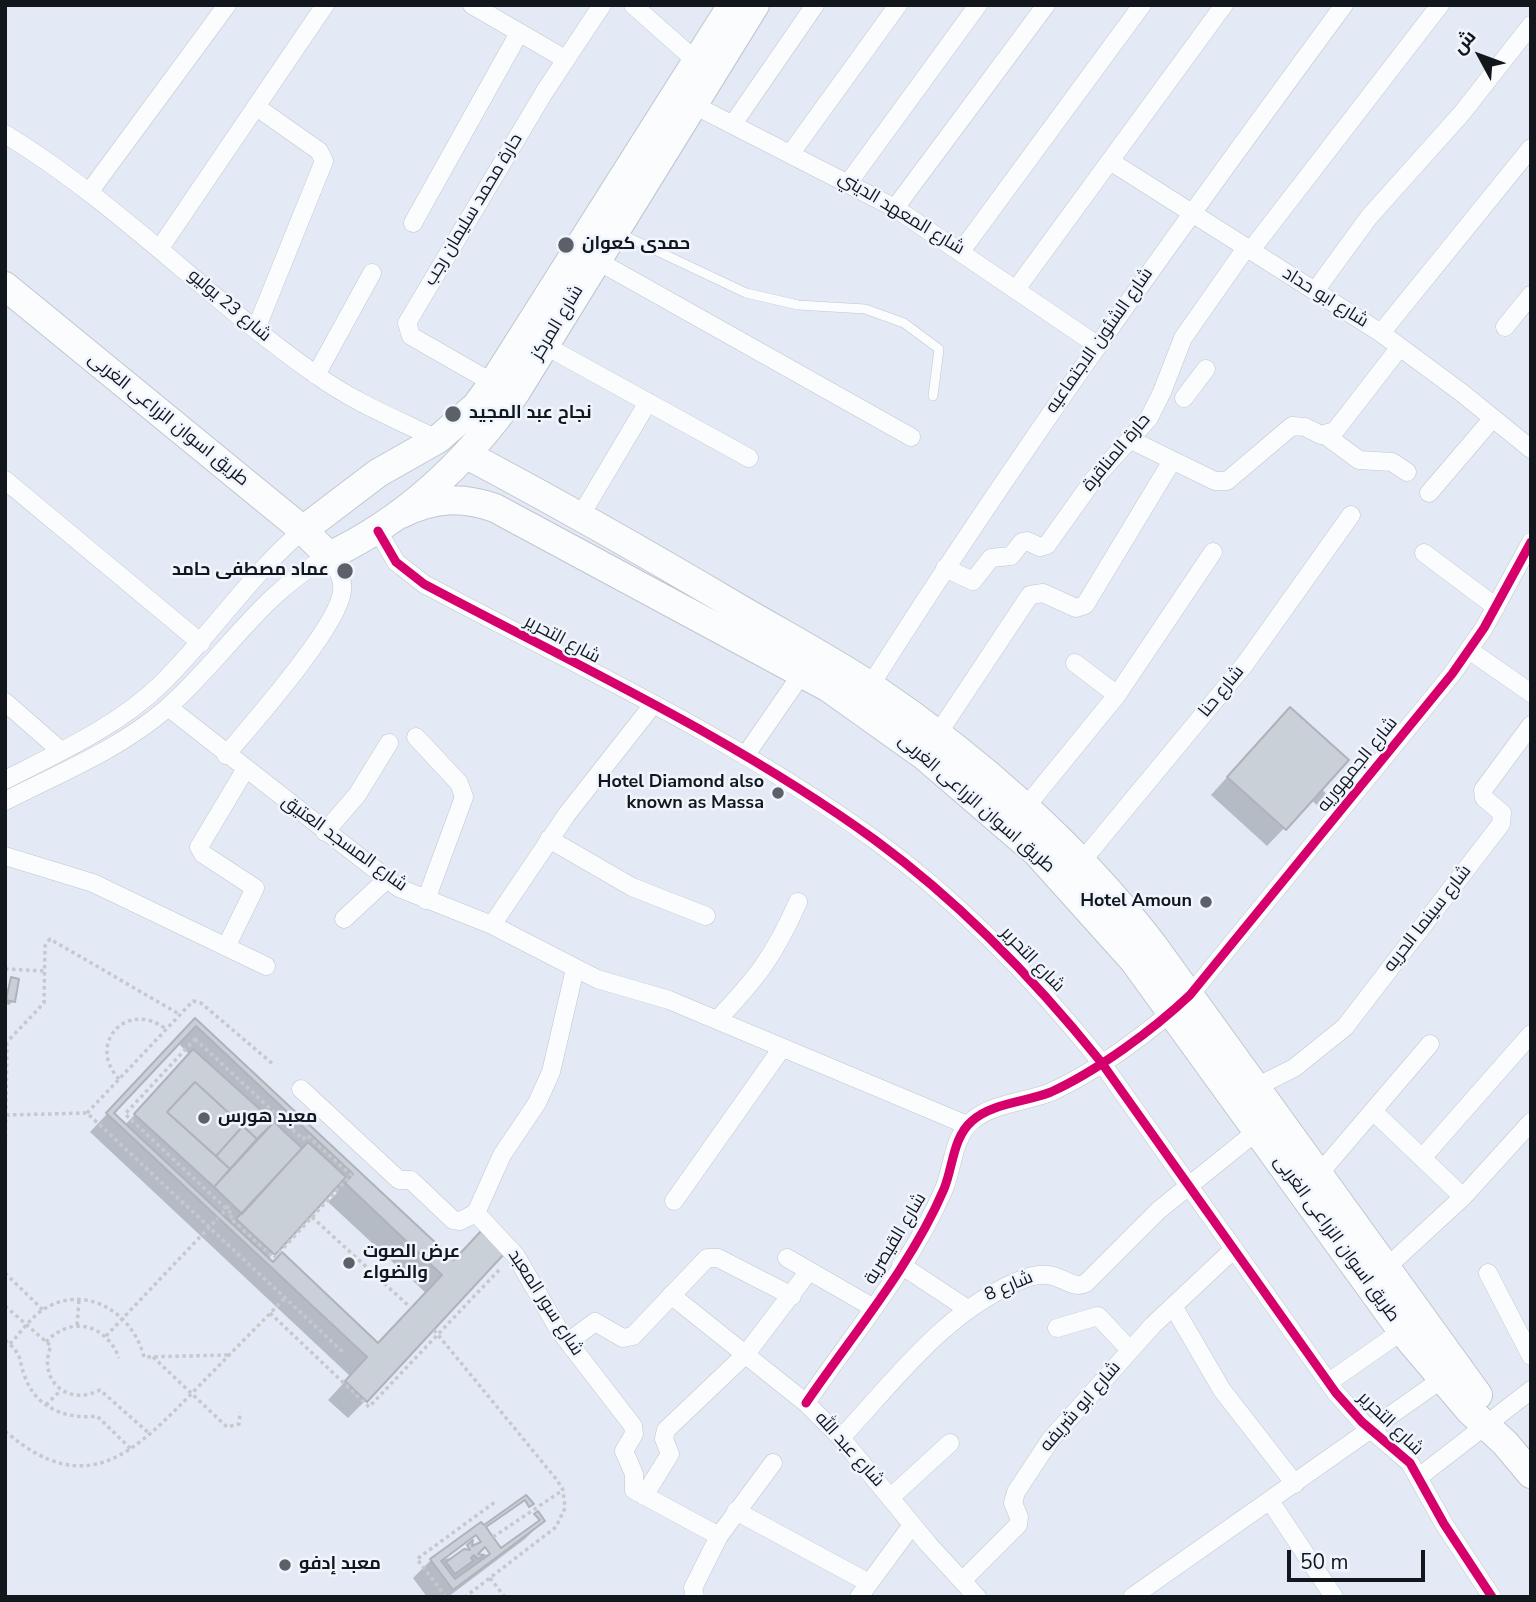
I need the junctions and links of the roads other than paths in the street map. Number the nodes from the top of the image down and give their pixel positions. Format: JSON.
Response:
{"nodes":[{"id":1,"x":227,"y":5,"type":"edge"},
{"id":2,"x":325,"y":5,"type":"edge"},
{"id":3,"x":602,"y":5,"type":"edge"},
{"id":4,"x":633,"y":5,"type":"edge"},
{"id":5,"x":732,"y":5,"type":"edge"},
{"id":6,"x":755,"y":5,"type":"edge"},
{"id":7,"x":815,"y":5,"type":"edge"},
{"id":8,"x":898,"y":5,"type":"edge"},
{"id":9,"x":978,"y":5,"type":"edge"},
{"id":10,"x":1046,"y":5,"type":"edge"},
{"id":11,"x":1142,"y":5,"type":"edge"},
{"id":12,"x":1224,"y":5,"type":"edge"},
{"id":13,"x":1344,"y":5,"type":"edge"},
{"id":14,"x":1440,"y":5,"type":"edge"},
{"id":15,"x":480,"y":7,"type":"edge"},
{"id":16,"x":1531,"y":25,"type":"edge"},
{"id":17,"x":519,"y":33,"type":"junction"},
{"id":18,"x":565,"y":60,"type":"junction"},
{"id":19,"x":695,"y":60,"type":"junction"},
{"id":20,"x":692,"y":104,"type":"junction"},
{"id":21,"x":258,"y":108,"type":"junction"},
{"id":22,"x":733,"y":124,"type":"junction"},
{"id":23,"x":5,"y":134,"type":"edge"},
{"id":24,"x":1531,"y":148,"type":"edge"},
{"id":25,"x":791,"y":153,"type":"junction"},
{"id":26,"x":1110,"y":161,"type":"junction"},
{"id":27,"x":849,"y":182,"type":"junction"},
{"id":28,"x":90,"y":191,"type":"junction"},
{"id":29,"x":895,"y":208,"type":"junction"},
{"id":30,"x":1191,"y":212,"type":"junction"},
{"id":31,"x":612,"y":220,"type":"junction"},
{"id":32,"x":414,"y":223,"type":"dead end"},
{"id":33,"x":160,"y":248,"type":"junction"},
{"id":34,"x":1248,"y":249,"type":"junction"},
{"id":35,"x":962,"y":250,"type":"junction"},
{"id":36,"x":596,"y":260,"type":"junction"},
{"id":37,"x":372,"y":273,"type":"dead end"},
{"id":38,"x":5,"y":286,"type":"edge"},
{"id":39,"x":1017,"y":288,"type":"junction"},
{"id":40,"x":1315,"y":291,"type":"junction"},
{"id":41,"x":1531,"y":295,"type":"edge"},
{"id":42,"x":1505,"y":327,"type":"dead end"},
{"id":43,"x":256,"y":329,"type":"junction"},
{"id":44,"x":1381,"y":333,"type":"junction"},
{"id":45,"x":544,"y":345,"type":"junction"},
{"id":46,"x":1097,"y":345,"type":"junction"},
{"id":47,"x":1401,"y":347,"type":"junction"},
{"id":48,"x":1206,"y":369,"type":"dead end"},
{"id":49,"x":316,"y":375,"type":"junction"},
{"id":50,"x":1168,"y":379,"type":"junction"},
{"id":51,"x":494,"y":383,"type":"junction"},
{"id":52,"x":933,"y":396,"type":"dead end"},
{"id":53,"x":648,"y":402,"type":"junction"},
{"id":54,"x":1493,"y":418,"type":"junction"},
{"id":55,"x":1325,"y":435,"type":"junction"},
{"id":56,"x":911,"y":438,"type":"dead end"},
{"id":57,"x":438,"y":439,"type":"junction"},
{"id":58,"x":1131,"y":440,"type":"junction"},
{"id":59,"x":1531,"y":449,"type":"edge"},
{"id":60,"x":467,"y":455,"type":"junction"},
{"id":61,"x":749,"y":458,"type":"dead end"},
{"id":62,"x":1172,"y":461,"type":"junction"},
{"id":63,"x":1406,"y":472,"type":"dead end"},
{"id":64,"x":5,"y":480,"type":"edge"},
{"id":65,"x":1429,"y":493,"type":"dead end"},
{"id":66,"x":401,"y":514,"type":"junction"},
{"id":67,"x":581,"y":515,"type":"junction"},
{"id":68,"x":1351,"y":515,"type":"dead end"},
{"id":69,"x":303,"y":530,"type":"junction"},
{"id":70,"x":378,"y":531,"type":"junction"},
{"id":71,"x":1531,"y":542,"type":"edge"},
{"id":72,"x":1213,"y":552,"type":"dead end"},
{"id":73,"x":1424,"y":553,"type":"dead end"},
{"id":74,"x":329,"y":556,"type":"junction"},
{"id":75,"x":945,"y":568,"type":"junction"},
{"id":76,"x":1496,"y":607,"type":"junction"},
{"id":77,"x":201,"y":643,"type":"junction"},
{"id":78,"x":1469,"y":650,"type":"junction"},
{"id":79,"x":1075,"y":663,"type":"dead end"},
{"id":80,"x":803,"y":672,"type":"junction"},
{"id":81,"x":870,"y":686,"type":"junction"},
{"id":82,"x":1531,"y":693,"type":"edge"},
{"id":83,"x":1117,"y":695,"type":"junction"},
{"id":84,"x":5,"y":702,"type":"edge"},
{"id":85,"x":652,"y":705,"type":"junction"},
{"id":86,"x":168,"y":707,"type":"junction"},
{"id":87,"x":1531,"y":725,"type":"edge"},
{"id":88,"x":937,"y":735,"type":"junction"},
{"id":89,"x":416,"y":737,"type":"dead end"},
{"id":90,"x":389,"y":743,"type":"dead end"},
{"id":91,"x":61,"y":751,"type":"junction"},
{"id":92,"x":226,"y":755,"type":"junction"},
{"id":93,"x":745,"y":756,"type":"junction"},
{"id":94,"x":245,"y":770,"type":"junction"},
{"id":95,"x":5,"y":780,"type":"edge"},
{"id":96,"x":5,"y":801,"type":"edge"},
{"id":97,"x":1025,"y":808,"type":"junction"},
{"id":98,"x":325,"y":832,"type":"junction"},
{"id":99,"x":549,"y":839,"type":"junction"},
{"id":100,"x":1046,"y":843,"type":"junction"},
{"id":101,"x":5,"y":856,"type":"edge"},
{"id":102,"x":1082,"y":861,"type":"junction"},
{"id":103,"x":386,"y":880,"type":"junction"},
{"id":104,"x":426,"y":900,"type":"junction"},
{"id":105,"x":798,"y":902,"type":"dead end"},
{"id":106,"x":706,"y":916,"type":"dead end"},
{"id":107,"x":344,"y":919,"type":"dead end"},
{"id":108,"x":492,"y":925,"type":"junction"},
{"id":109,"x":226,"y":947,"type":"junction"},
{"id":110,"x":266,"y":966,"type":"dead end"},
{"id":111,"x":575,"y":969,"type":"junction"},
{"id":112,"x":1181,"y":1003,"type":"junction"},
{"id":113,"x":717,"y":1020,"type":"junction"},
{"id":114,"x":1531,"y":1034,"type":"edge"},
{"id":115,"x":1430,"y":1044,"type":"dead end"},
{"id":116,"x":782,"y":1048,"type":"junction"},
{"id":117,"x":1101,"y":1062,"type":"junction"},
{"id":118,"x":1256,"y":1087,"type":"junction"},
{"id":119,"x":301,"y":1089,"type":"dead end"},
{"id":120,"x":1373,"y":1111,"type":"junction"},
{"id":121,"x":1531,"y":1122,"type":"edge"},
{"id":122,"x":967,"y":1125,"type":"junction"},
{"id":123,"x":1257,"y":1131,"type":"junction"},
{"id":124,"x":1422,"y":1158,"type":"junction"},
{"id":125,"x":1319,"y":1174,"type":"junction"},
{"id":126,"x":1189,"y":1186,"type":"junction"},
{"id":127,"x":1463,"y":1197,"type":"junction"},
{"id":128,"x":674,"y":1201,"type":"dead end"},
{"id":129,"x":476,"y":1213,"type":"junction"},
{"id":130,"x":1234,"y":1249,"type":"junction"},
{"id":131,"x":787,"y":1258,"type":"dead end"},
{"id":132,"x":901,"y":1265,"type":"junction"},
{"id":133,"x":1387,"y":1267,"type":"junction"},
{"id":134,"x":809,"y":1271,"type":"junction"},
{"id":135,"x":1488,"y":1272,"type":"dead end"},
{"id":136,"x":671,"y":1295,"type":"junction"},
{"id":137,"x":792,"y":1296,"type":"junction"},
{"id":138,"x":1173,"y":1306,"type":"junction"},
{"id":139,"x":872,"y":1307,"type":"junction"},
{"id":140,"x":966,"y":1308,"type":"junction"},
{"id":141,"x":1057,"y":1328,"type":"dead end"},
{"id":142,"x":1402,"y":1331,"type":"junction"},
{"id":143,"x":568,"y":1342,"type":"junction"},
{"id":144,"x":1130,"y":1350,"type":"junction"},
{"id":145,"x":747,"y":1354,"type":"junction"},
{"id":146,"x":1531,"y":1356,"type":"edge"},
{"id":147,"x":1442,"y":1379,"type":"junction"},
{"id":148,"x":1329,"y":1382,"type":"junction"},
{"id":149,"x":1524,"y":1395,"type":"edge"},
{"id":150,"x":806,"y":1403,"type":"junction"},
{"id":151,"x":1531,"y":1413,"type":"edge"},
{"id":152,"x":1372,"y":1430,"type":"junction"},
{"id":153,"x":1494,"y":1430,"type":"junction"},
{"id":154,"x":841,"y":1438,"type":"junction"},
{"id":155,"x":950,"y":1443,"type":"dead end"},
{"id":156,"x":773,"y":1463,"type":"dead end"},
{"id":157,"x":1531,"y":1474,"type":"edge"},
{"id":158,"x":1419,"y":1477,"type":"junction"},
{"id":159,"x":1296,"y":1484,"type":"junction"},
{"id":160,"x":644,"y":1496,"type":"junction"},
{"id":161,"x":891,"y":1497,"type":"junction"},
{"id":162,"x":1270,"y":1502,"type":"junction"},
{"id":163,"x":736,"y":1511,"type":"junction"},
{"id":164,"x":912,"y":1525,"type":"junction"},
{"id":165,"x":719,"y":1536,"type":"junction"},
{"id":166,"x":962,"y":1580,"type":"junction"},
{"id":167,"x":864,"y":1590,"type":"edge"},
{"id":168,"x":1326,"y":1594,"type":"edge"},
{"id":169,"x":695,"y":1597,"type":"edge"},
{"id":170,"x":977,"y":1597,"type":"edge"},
{"id":171,"x":1132,"y":1597,"type":"edge"},
{"id":172,"x":1492,"y":1597,"type":"edge"}],
"edges":[{"from":1,"to":28,"type":"street"},
{"from":2,"to":21,"type":"street"},
{"from":3,"to":18,"type":"street","name":"حارة محمد سليمان رجب"},
{"from":4,"to":19,"type":"street"},
{"from":5,"to":19,"type":"main road","name":"شارع المركز"},
{"from":6,"to":20,"type":"main road","name":"شارع المركز"},
{"from":7,"to":22,"type":"street"},
{"from":8,"to":25,"type":"street"},
{"from":9,"to":27,"type":"street"},
{"from":10,"to":29,"type":"street"},
{"from":11,"to":35,"type":"street"},
{"from":12,"to":26,"type":"street"},
{"from":13,"to":30,"type":"street","name":"شارع الشئون الاجتماعيه"},
{"from":14,"to":34,"type":"street","name":"حارة المناقرة"},
{"from":15,"to":17,"type":"street"},
{"from":16,"to":40,"type":"street"},
{"from":17,"to":18,"type":"street"},
{"from":17,"to":32,"type":"street"},
{"from":18,"to":51,"type":"street","name":"حارة محمد سليمان رجب"},
{"from":19,"to":31,"type":"main road","name":"شارع المركز"},
{"from":20,"to":22,"type":"street","name":"شارع المعهد الديني"},
{"from":20,"to":31,"type":"main road","name":"شارع المركز"},
{"from":21,"to":33,"type":"street"},
{"from":21,"to":43,"type":"street"},
{"from":22,"to":25,"type":"street","name":"شارع المعهد الديني"},
{"from":23,"to":28,"type":"street","name":"شارع 23 يوليو"},
{"from":24,"to":44,"type":"street"},
{"from":25,"to":27,"type":"street","name":"شارع المعهد الديني"},
{"from":26,"to":30,"type":"street","name":"شارع ابو حداد"},
{"from":26,"to":39,"type":"street"},
{"from":27,"to":29,"type":"street","name":"شارع المعهد الديني"},
{"from":28,"to":33,"type":"street","name":"شارع 23 يوليو"},
{"from":29,"to":35,"type":"street","name":"شارع المعهد الديني"},
{"from":30,"to":34,"type":"street","name":"شارع ابو حداد"},
{"from":30,"to":46,"type":"street","name":"شارع الشئون الاجتماعيه"},
{"from":31,"to":36,"type":"main road","name":"شارع المركز"},
{"from":31,"to":51,"type":"main road","name":"شارع المركز"},
{"from":31,"to":52,"type":"lane"},
{"from":33,"to":43,"type":"street","name":"شارع 23 يوليو"},
{"from":34,"to":40,"type":"street","name":"شارع ابو حداد"},
{"from":34,"to":50,"type":"street","name":"حارة المناقرة"},
{"from":35,"to":39,"type":"street","name":"شارع المعهد الديني"},
{"from":36,"to":45,"type":"main road","name":"شارع المركز"},
{"from":36,"to":56,"type":"street"},
{"from":37,"to":49,"type":"street"},
{"from":38,"to":69,"type":"main road","name":"طريق اسوان الزراعى الغربى"},
{"from":39,"to":46,"type":"street","name":"شارع المعهد الديني"},
{"from":40,"to":44,"type":"street","name":"شارع ابو حداد"},
{"from":41,"to":42,"type":"street"},
{"from":43,"to":49,"type":"street","name":"شارع 23 يوليو"},
{"from":44,"to":47,"type":"street","name":"شارع ابو حداد"},
{"from":45,"to":53,"type":"street"},
{"from":45,"to":60,"type":"main road","name":"شارع المركز"},
{"from":46,"to":75,"type":"street","name":"شارع الشئون الاجتماعيه"},
{"from":47,"to":54,"type":"street","name":"شارع ابو حداد"},
{"from":47,"to":55,"type":"street"},
{"from":48,"to":50,"type":"street"},
{"from":49,"to":57,"type":"street","name":"شارع 23 يوليو"},
{"from":50,"to":58,"type":"street","name":"حارة المناقرة"},
{"from":51,"to":57,"type":"main road","name":"شارع المركز"},
{"from":53,"to":61,"type":"street"},
{"from":53,"to":67,"type":"street"},
{"from":54,"to":59,"type":"street","name":"شارع ابو حداد"},
{"from":54,"to":65,"type":"street"},
{"from":55,"to":62,"type":"street"},
{"from":55,"to":63,"type":"street"},
{"from":57,"to":60,"type":"street","name":"شارع 23 يوليو"},
{"from":57,"to":69,"type":"main road","name":"شارع المركز"},
{"from":58,"to":62,"type":"street"},
{"from":58,"to":75,"type":"street","name":"حارة المناقرة"},
{"from":60,"to":66,"type":"main road","name":"شارع المركز"},
{"from":60,"to":67,"type":"main road","name":"طريق اسوان الزراعى الغربى"},
{"from":62,"to":88,"type":"street"},
{"from":64,"to":77,"type":"street"},
{"from":66,"to":70,"type":"main road","name":"شارع المركز"},
{"from":66,"to":80,"type":"main road","name":"طريق اسوان الزراعى الغربى"},
{"from":67,"to":81,"type":"main road","name":"طريق اسوان الزراعى الغربى"},
{"from":68,"to":102,"type":"street","name":"شارع حنا"},
{"from":69,"to":74,"type":"main road","name":"طريق اسوان الزراعى الغربى"},
{"from":69,"to":77,"type":"street"},
{"from":70,"to":74,"type":"main road","name":"شارع المركز"},
{"from":70,"to":85,"type":"street","name":"شارع التحرير"},
{"from":71,"to":76,"type":"street","name":"شارع الجمهوريه"},
{"from":72,"to":83,"type":"street"},
{"from":73,"to":76,"type":"street"},
{"from":74,"to":86,"type":"street"},
{"from":74,"to":92,"type":"street"},
{"from":75,"to":81,"type":"street","name":"شارع الشئون الاجتماعيه"},
{"from":76,"to":78,"type":"street","name":"شارع الجمهوريه"},
{"from":77,"to":91,"type":"street"},
{"from":78,"to":82,"type":"street"},
{"from":78,"to":112,"type":"street","name":"شارع الجمهوريه"},
{"from":79,"to":83,"type":"street"},
{"from":80,"to":93,"type":"street"},
{"from":80,"to":100,"type":"main road","name":"طريق اسوان الزراعى الغربى"},
{"from":81,"to":88,"type":"main road","name":"طريق اسوان الزراعى الغربى"},
{"from":83,"to":97,"type":"street"},
{"from":84,"to":91,"type":"street"},
{"from":85,"to":93,"type":"street","name":"شارع التحرير"},
{"from":85,"to":99,"type":"street"},
{"from":86,"to":92,"type":"street","name":"شارع المسجد العتيق"},
{"from":86,"to":96,"type":"street"},
{"from":87,"to":118,"type":"street","name":"شارع سينما الحريه"},
{"from":88,"to":97,"type":"main road","name":"طريق اسوان الزراعى الغربى"},
{"from":89,"to":104,"type":"street"},
{"from":90,"to":98,"type":"street"},
{"from":91,"to":95,"type":"street"},
{"from":92,"to":94,"type":"street","name":"شارع المسجد العتيق"},
{"from":93,"to":117,"type":"street","name":"شارع التحرير"},
{"from":94,"to":98,"type":"street","name":"شارع المسجد العتيق"},
{"from":94,"to":109,"type":"street"},
{"from":97,"to":100,"type":"main road","name":"طريق اسوان الزراعى الغربى"},
{"from":98,"to":103,"type":"street","name":"شارع المسجد العتيق"},
{"from":99,"to":106,"type":"street"},
{"from":99,"to":108,"type":"street"},
{"from":100,"to":102,"type":"main road","name":"طريق اسوان الزراعى الغربى"},
{"from":100,"to":112,"type":"main road","name":"طريق اسوان الزراعى الغربى"},
{"from":101,"to":109,"type":"street"},
{"from":102,"to":112,"type":"main road","name":"طريق اسوان الزراعى الغربى"},
{"from":103,"to":104,"type":"street","name":"شارع المسجد العتيق"},
{"from":103,"to":107,"type":"street"},
{"from":104,"to":108,"type":"street","name":"شارع المسجد العتيق"},
{"from":105,"to":113,"type":"street"},
{"from":108,"to":111,"type":"street","name":"شارع المسجد العتيق"},
{"from":109,"to":110,"type":"street"},
{"from":111,"to":113,"type":"street","name":"شارع المسجد العتيق"},
{"from":111,"to":129,"type":"street"},
{"from":112,"to":117,"type":"street"},
{"from":112,"to":118,"type":"main road","name":"طريق اسوان الزراعى الغربى"},
{"from":112,"to":123,"type":"main road","name":"طريق اسوان الزراعى الغربى"},
{"from":113,"to":116,"type":"street","name":"شارع المسجد العتيق"},
{"from":114,"to":124,"type":"street"},
{"from":115,"to":120,"type":"street"},
{"from":116,"to":122,"type":"street","name":"شارع المسجد العتيق"},
{"from":116,"to":128,"type":"street"},
{"from":117,"to":122,"type":"street"},
{"from":117,"to":126,"type":"street","name":"شارع التحرير"},
{"from":118,"to":125,"type":"main road","name":"طريق اسوان الزراعى الغربى"},
{"from":119,"to":129,"type":"street"},
{"from":120,"to":124,"type":"street"},
{"from":120,"to":125,"type":"street"},
{"from":121,"to":127,"type":"street"},
{"from":122,"to":132,"type":"street","name":"شارع القيصرية"},
{"from":123,"to":126,"type":"street","name":"شارع 8"},
{"from":123,"to":142,"type":"main road","name":"طريق اسوان الزراعى الغربى"},
{"from":124,"to":127,"type":"street"},
{"from":125,"to":133,"type":"main road","name":"طريق اسوان الزراعى الغربى"},
{"from":126,"to":130,"type":"street","name":"شارع التحرير"},
{"from":126,"to":140,"type":"street","name":"شارع 8"},
{"from":127,"to":133,"type":"street"},
{"from":129,"to":143,"type":"street","name":"شارع سور المعبد"},
{"from":130,"to":138,"type":"street","name":"شارع ابو شريفه"},
{"from":130,"to":148,"type":"street","name":"شارع التحرير"},
{"from":131,"to":134,"type":"street"},
{"from":132,"to":139,"type":"street","name":"شارع القيصرية"},
{"from":132,"to":140,"type":"street"},
{"from":133,"to":153,"type":"main road","name":"طريق اسوان الزراعى الغربى"},
{"from":134,"to":137,"type":"street"},
{"from":134,"to":139,"type":"street"},
{"from":135,"to":146,"type":"street"},
{"from":136,"to":137,"type":"street"},
{"from":136,"to":143,"type":"street"},
{"from":136,"to":145,"type":"street","name":"شارع عبد الله"},
{"from":137,"to":145,"type":"street"},
{"from":138,"to":144,"type":"street","name":"شارع ابو شريفه"},
{"from":138,"to":159,"type":"street"},
{"from":139,"to":150,"type":"street","name":"شارع القيصرية"},
{"from":140,"to":154,"type":"street","name":"شارع 8"},
{"from":141,"to":144,"type":"street"},
{"from":142,"to":147,"type":"main road","name":"طريق اسوان الزراعى الغربى"},
{"from":142,"to":148,"type":"street"},
{"from":143,"to":160,"type":"street","name":"شارع سور المعبد"},
{"from":144,"to":166,"type":"street","name":"شارع ابو شريفه"},
{"from":145,"to":150,"type":"street","name":"شارع عبد الله"},
{"from":145,"to":160,"type":"street"},
{"from":147,"to":152,"type":"street"},
{"from":147,"to":153,"type":"main road","name":"طريق اسوان الزراعى الغربى"},
{"from":148,"to":152,"type":"street","name":"شارع التحرير"},
{"from":149,"to":151,"type":"street"},
{"from":149,"to":153,"type":"street"},
{"from":150,"to":154,"type":"street","name":"شارع عبد الله"},
{"from":152,"to":158,"type":"street","name":"شارع التحرير"},
{"from":152,"to":159,"type":"street"},
{"from":153,"to":157,"type":"main road","name":"طريق اسوان الزراعى الغربى"},
{"from":153,"to":158,"type":"street"},
{"from":154,"to":161,"type":"street","name":"شارع عبد الله"},
{"from":155,"to":161,"type":"street"},
{"from":156,"to":163,"type":"street"},
{"from":158,"to":172,"type":"street","name":"شارع التحرير"},
{"from":159,"to":162,"type":"street"},
{"from":160,"to":165,"type":"street"},
{"from":161,"to":164,"type":"street","name":"شارع عبد الله"},
{"from":162,"to":168,"type":"street"},
{"from":162,"to":171,"type":"street"},
{"from":163,"to":165,"type":"street"},
{"from":163,"to":167,"type":"street"},
{"from":164,"to":166,"type":"street","name":"شارع عبد الله"},
{"from":164,"to":167,"type":"street"},
{"from":165,"to":169,"type":"street"},
{"from":166,"to":170,"type":"street","name":"شارع عبد الله"}]}
